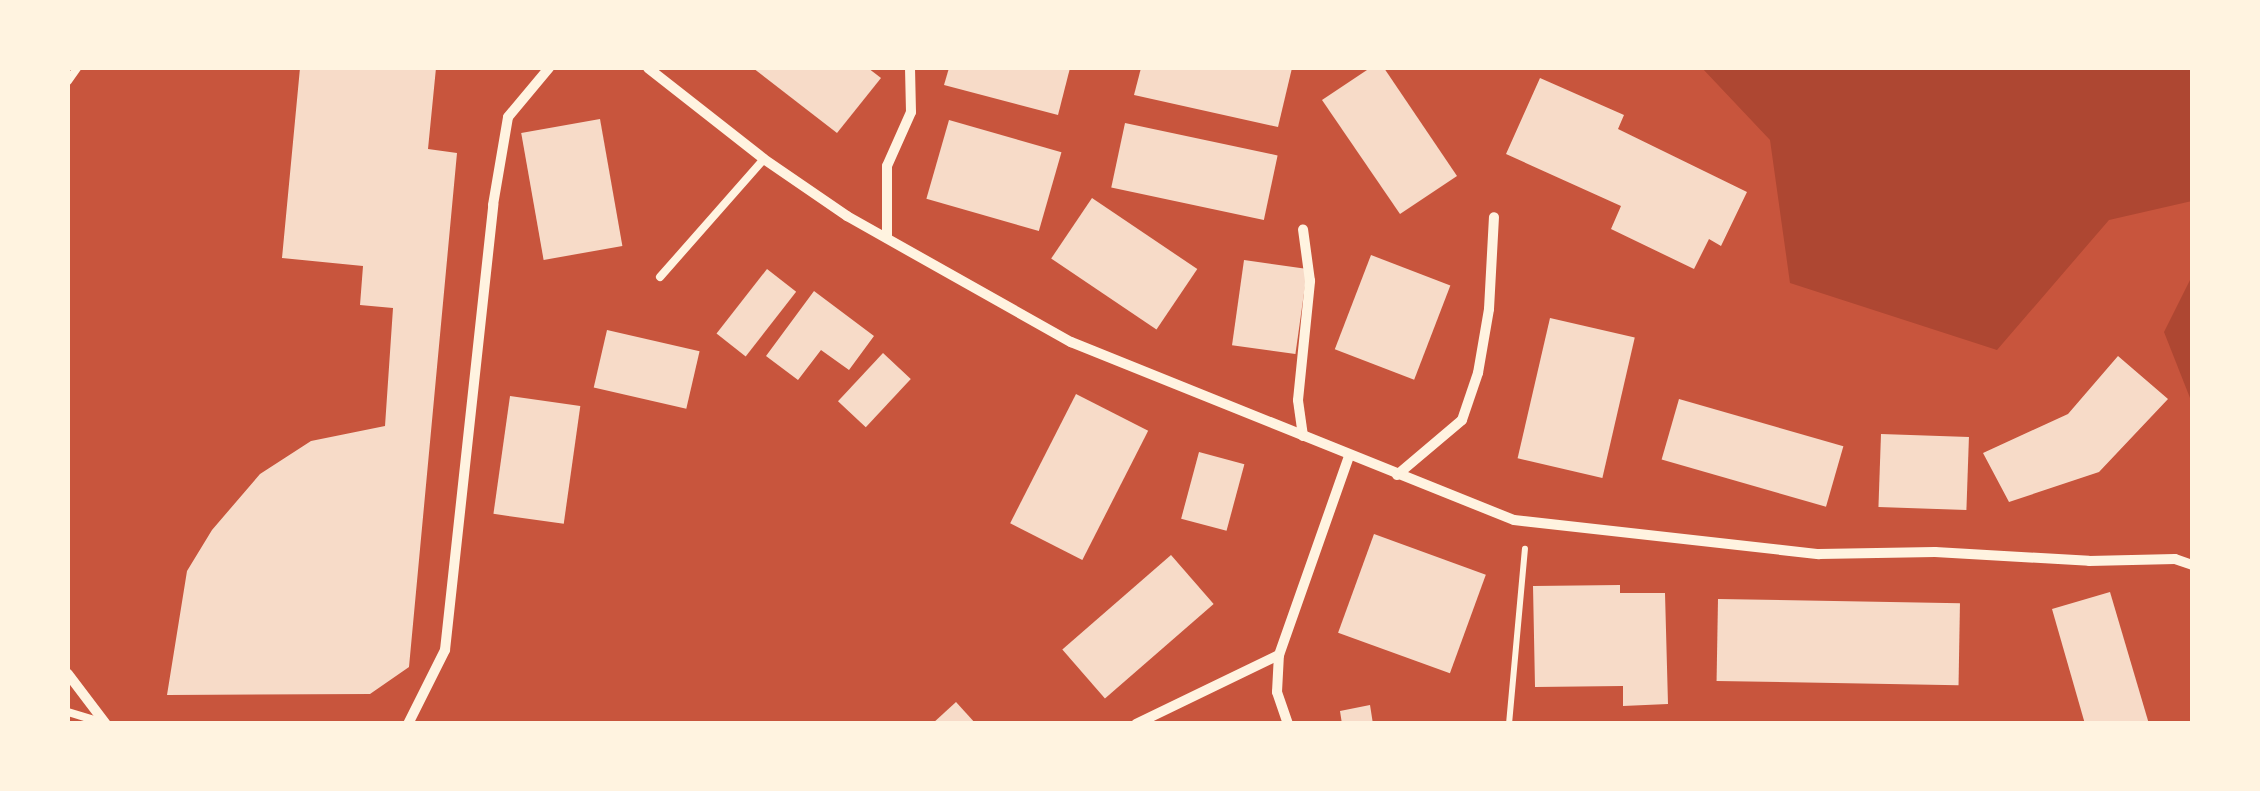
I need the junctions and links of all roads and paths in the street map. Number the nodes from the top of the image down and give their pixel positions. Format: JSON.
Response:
{"nodes":[{"id":1,"x":77,"y":68,"type":"edge"},
{"id":2,"x":549,"y":68,"type":"edge"},
{"id":3,"x":648,"y":68,"type":"edge"},
{"id":4,"x":910,"y":68,"type":"edge"},
{"id":5,"x":68,"y":80,"type":"edge"},
{"id":6,"x":764,"y":159,"type":"junction"},
{"id":7,"x":1494,"y":217,"type":"dead end"},
{"id":8,"x":1303,"y":229,"type":"dead end"},
{"id":9,"x":887,"y":238,"type":"junction"},
{"id":10,"x":660,"y":278,"type":"dead end"},
{"id":11,"x":1302,"y":436,"type":"junction"},
{"id":12,"x":1349,"y":456,"type":"junction"},
{"id":13,"x":1397,"y":476,"type":"junction"},
{"id":14,"x":1527,"y":522,"type":"junction"},
{"id":15,"x":2192,"y":565,"type":"edge"},
{"id":16,"x":1278,"y":654,"type":"junction"},
{"id":17,"x":68,"y":674,"type":"edge"},
{"id":18,"x":68,"y":712,"type":"edge"},
{"id":19,"x":106,"y":723,"type":"edge"},
{"id":20,"x":408,"y":724,"type":"edge"},
{"id":21,"x":1136,"y":724,"type":"edge"},
{"id":22,"x":1288,"y":724,"type":"edge"},
{"id":23,"x":1509,"y":724,"type":"edge"}],
"edges":[{"from":1,"to":5,"type":"lane"},
{"from":2,"to":20,"type":"street"},
{"from":3,"to":6,"type":"street"},
{"from":4,"to":9,"type":"street"},
{"from":6,"to":9,"type":"street"},
{"from":6,"to":10,"type":"lane"},
{"from":7,"to":13,"type":"street"},
{"from":8,"to":11,"type":"street"},
{"from":9,"to":11,"type":"street"},
{"from":11,"to":12,"type":"street"},
{"from":12,"to":13,"type":"street"},
{"from":12,"to":16,"type":"street"},
{"from":13,"to":14,"type":"street"},
{"from":14,"to":15,"type":"street"},
{"from":14,"to":23,"type":"path"},
{"from":16,"to":21,"type":"street"},
{"from":16,"to":22,"type":"street"},
{"from":17,"to":19,"type":"street"},
{"from":18,"to":19,"type":"lane"}]}
